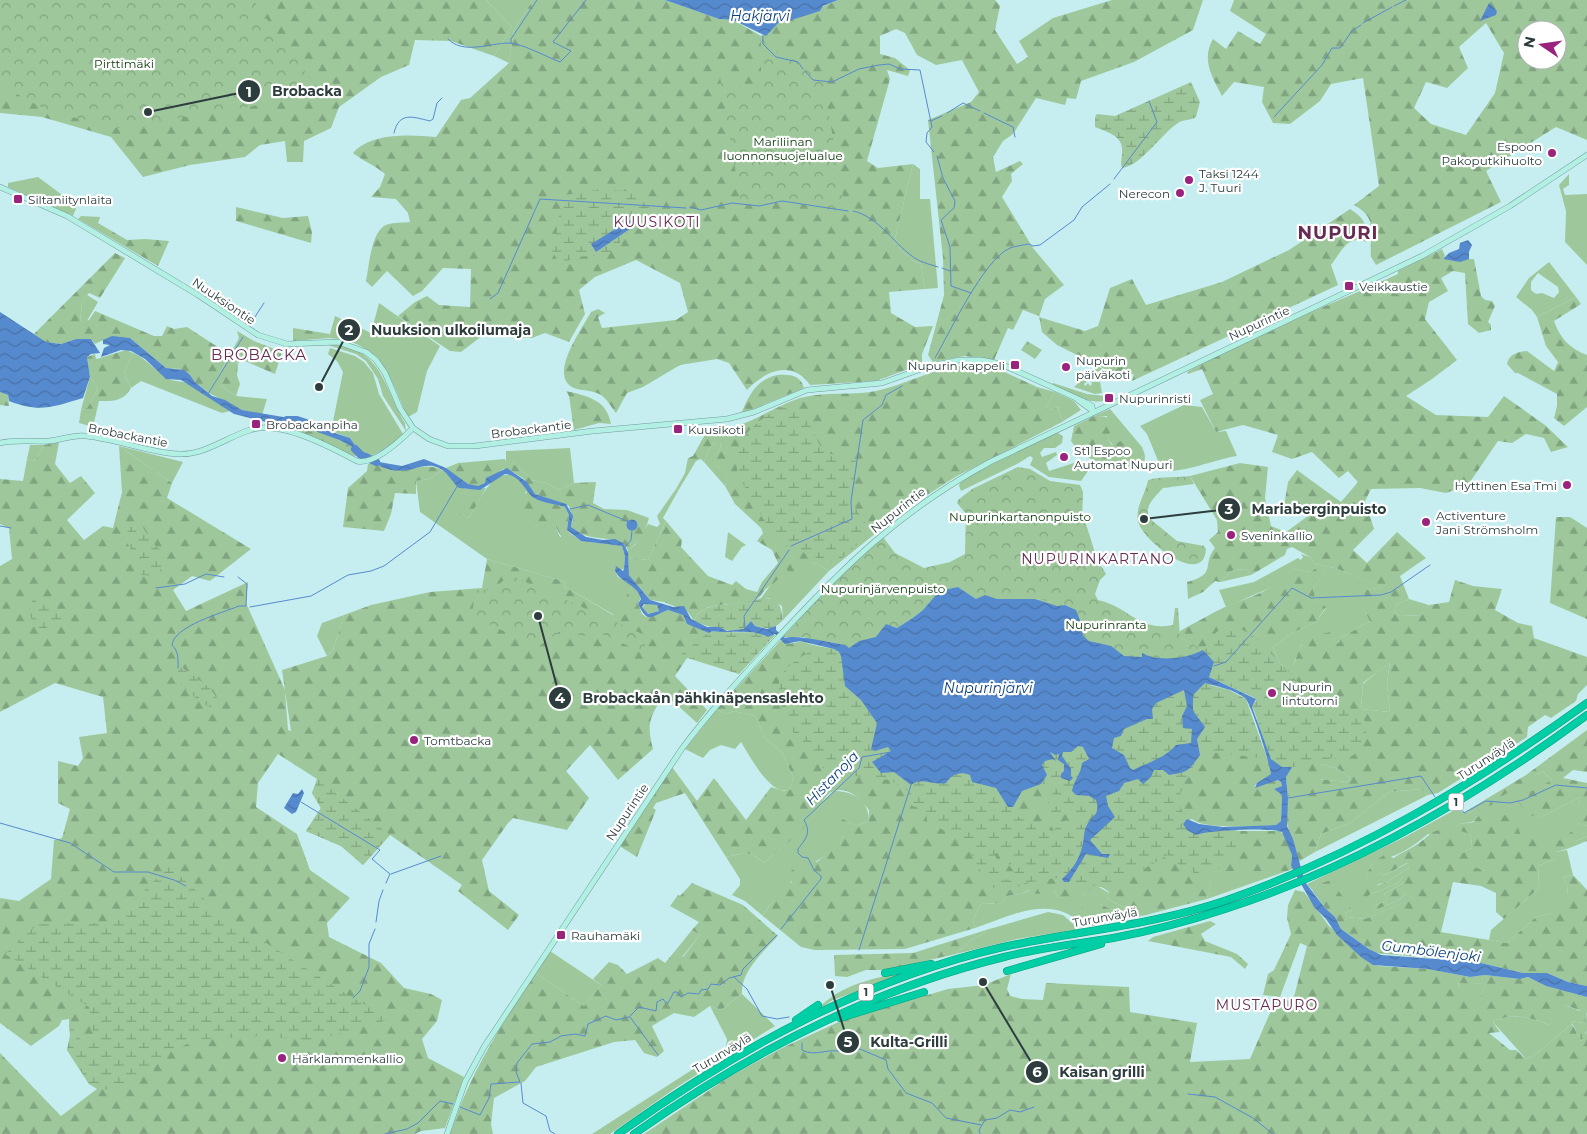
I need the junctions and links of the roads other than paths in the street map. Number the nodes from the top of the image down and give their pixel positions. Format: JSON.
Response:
{"nodes":[{"id":1,"x":1587,"y":155,"type":"edge"},
{"id":2,"x":0,"y":188,"type":"edge"},
{"id":3,"x":1093,"y":412,"type":"junction"},
{"id":4,"x":413,"y":428,"type":"junction"},
{"id":5,"x":0,"y":444,"type":"edge"},
{"id":6,"x":1587,"y":703,"type":"edge"},
{"id":7,"x":1587,"y":715,"type":"edge"},
{"id":8,"x":1152,"y":930,"type":"junction"},
{"id":9,"x":964,"y":958,"type":"junction"},
{"id":10,"x":1007,"y":971,"type":"dead end"},
{"id":11,"x":885,"y":973,"type":"dead end"},
{"id":12,"x":924,"y":992,"type":"dead end"},
{"id":13,"x":818,"y":1005,"type":"dead end"},
{"id":14,"x":809,"y":1028,"type":"junction"},
{"id":15,"x":773,"y":1036,"type":"junction"},
{"id":16,"x":447,"y":1134,"type":"edge"},
{"id":17,"x":618,"y":1134,"type":"edge"},
{"id":18,"x":634,"y":1134,"type":"edge"}],
"edges":[{"from":1,"to":3,"type":"street","name":"Nupurintie"},
{"from":2,"to":4,"type":"street","name":"Nuuksiontie"},
{"from":3,"to":4,"type":"street","name":"Brobackantie"},
{"from":3,"to":16,"type":"street","name":"Nupurintie"},
{"from":4,"to":5,"type":"street","name":"Brobackantie"},
{"from":6,"to":9,"type":"highway","name":"Turunväylä","number":"1"},
{"from":7,"to":8,"type":"highway","name":"Turunväylä","number":"1"},
{"from":8,"to":10,"type":"highway"},
{"from":8,"to":14,"type":"highway","name":"Turunväylä","number":"1"},
{"from":9,"to":11,"type":"highway"},
{"from":9,"to":15,"type":"highway","name":"Turunväylä","number":"1"},
{"from":12,"to":14,"type":"highway"},
{"from":13,"to":15,"type":"highway"},
{"from":14,"to":18,"type":"highway","name":"Turunväylä","number":"1"},
{"from":15,"to":17,"type":"highway","name":"Turunväylä","number":"1"}]}
